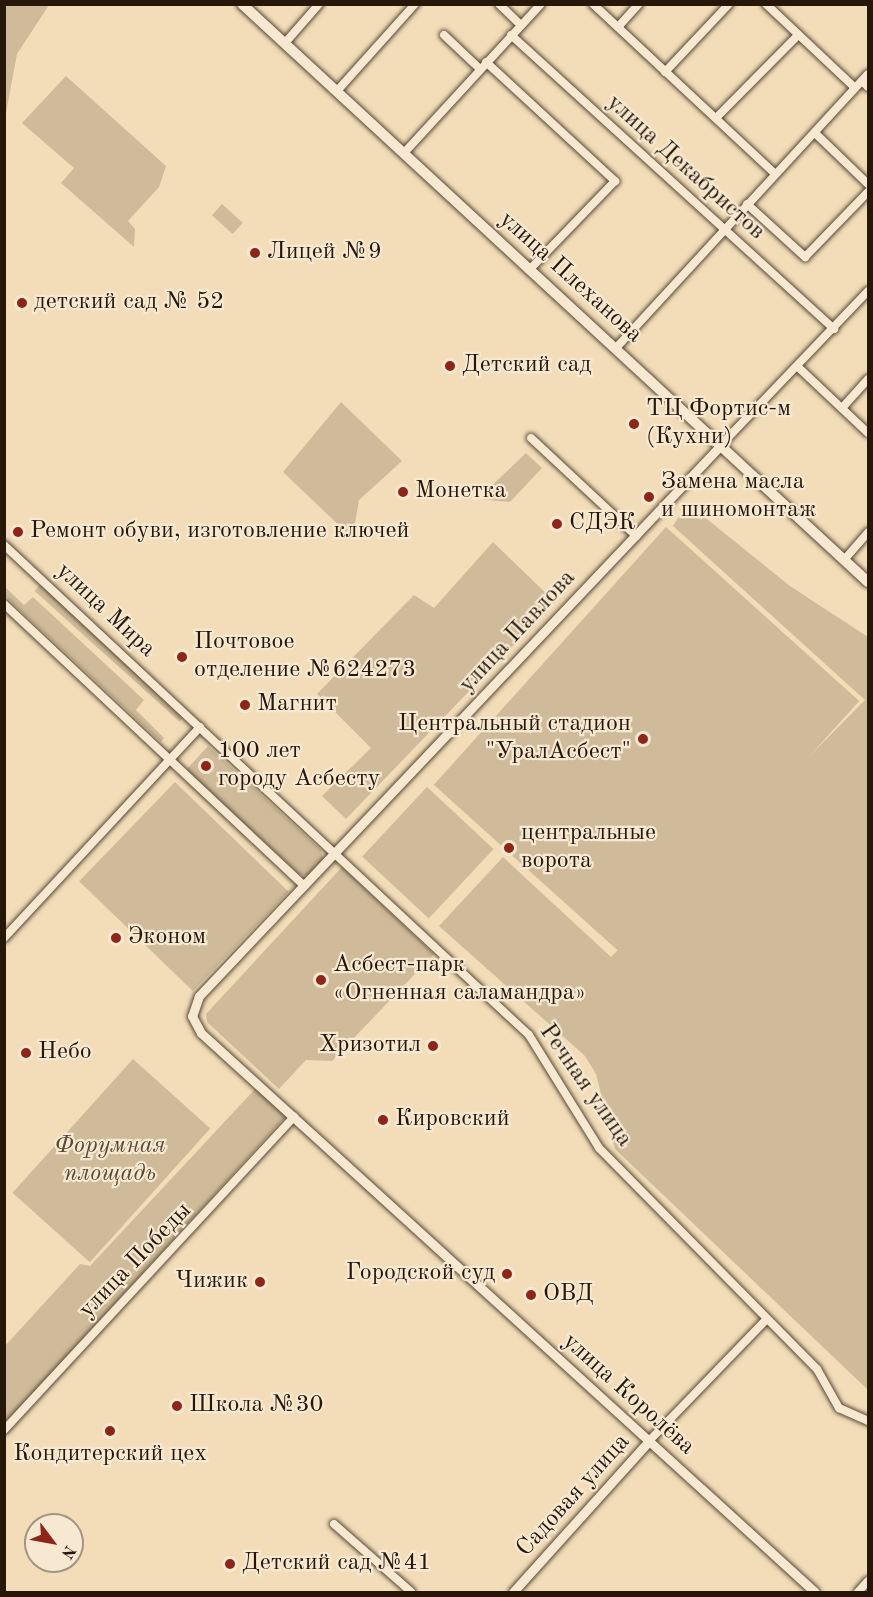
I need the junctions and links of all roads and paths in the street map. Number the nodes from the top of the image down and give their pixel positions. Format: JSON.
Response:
{"nodes":[{"id":1,"x":242,"y":4,"type":"edge"},
{"id":2,"x":319,"y":4,"type":"edge"},
{"id":3,"x":415,"y":4,"type":"edge"},
{"id":4,"x":499,"y":4,"type":"edge"},
{"id":5,"x":541,"y":4,"type":"edge"},
{"id":6,"x":593,"y":4,"type":"edge"},
{"id":7,"x":639,"y":4,"type":"edge"},
{"id":8,"x":729,"y":4,"type":"edge"},
{"id":9,"x":766,"y":4,"type":"edge"},
{"id":10,"x":521,"y":25,"type":"junction"},
{"id":11,"x":618,"y":27,"type":"junction"},
{"id":12,"x":444,"y":35,"type":"dead end"},
{"id":13,"x":511,"y":35,"type":"junction"},
{"id":14,"x":798,"y":35,"type":"junction"},
{"id":15,"x":285,"y":43,"type":"junction"},
{"id":16,"x":486,"y":62,"type":"junction"},
{"id":17,"x":480,"y":69,"type":"junction"},
{"id":18,"x":665,"y":72,"type":"junction"},
{"id":19,"x":868,"y":74,"type":"edge"},
{"id":20,"x":862,"y":81,"type":"junction"},
{"id":21,"x":868,"y":87,"type":"edge"},
{"id":22,"x":855,"y":88,"type":"junction"},
{"id":23,"x":337,"y":91,"type":"junction"},
{"id":24,"x":716,"y":118,"type":"junction"},
{"id":25,"x":815,"y":133,"type":"junction"},
{"id":26,"x":404,"y":153,"type":"junction"},
{"id":27,"x":775,"y":174,"type":"junction"},
{"id":28,"x":868,"y":184,"type":"edge"},
{"id":29,"x":868,"y":192,"type":"edge"},
{"id":30,"x":747,"y":204,"type":"junction"},
{"id":31,"x":723,"y":230,"type":"junction"},
{"id":32,"x":529,"y":270,"type":"junction"},
{"id":33,"x":868,"y":291,"type":"edge"},
{"id":34,"x":834,"y":329,"type":"junction"},
{"id":35,"x":616,"y":348,"type":"junction"},
{"id":36,"x":798,"y":367,"type":"junction"},
{"id":37,"x":868,"y":379,"type":"edge"},
{"id":38,"x":842,"y":408,"type":"junction"},
{"id":39,"x":868,"y":433,"type":"edge"},
{"id":40,"x":531,"y":438,"type":"dead end"},
{"id":41,"x":720,"y":446,"type":"junction"},
{"id":42,"x":868,"y":532,"type":"edge"},
{"id":43,"x":636,"y":536,"type":"junction"},
{"id":44,"x":4,"y":545,"type":"edge"},
{"id":45,"x":844,"y":560,"type":"junction"},
{"id":46,"x":868,"y":582,"type":"edge"},
{"id":47,"x":4,"y":604,"type":"edge"},
{"id":48,"x":200,"y":727,"type":"junction"},
{"id":49,"x":170,"y":760,"type":"junction"},
{"id":50,"x":336,"y":855,"type":"junction"},
{"id":51,"x":304,"y":886,"type":"junction"},
{"id":52,"x":4,"y":938,"type":"edge"},
{"id":53,"x":201,"y":1033,"type":"joint"},
{"id":54,"x":294,"y":1117,"type":"junction"},
{"id":55,"x":764,"y":1322,"type":"junction"},
{"id":56,"x":868,"y":1421,"type":"edge"},
{"id":57,"x":4,"y":1430,"type":"edge"},
{"id":58,"x":648,"y":1442,"type":"junction"},
{"id":59,"x":334,"y":1524,"type":"dead end"},
{"id":60,"x":868,"y":1581,"type":"edge"},
{"id":61,"x":411,"y":1593,"type":"edge"},
{"id":62,"x":513,"y":1593,"type":"edge"},
{"id":63,"x":815,"y":1593,"type":"edge"},
{"id":64,"x":858,"y":1593,"type":"edge"}],
"edges":[{"from":1,"to":15,"type":"main road","name":"улица Плеханова"},
{"from":2,"to":15,"type":"street"},
{"from":3,"to":23,"type":"street"},
{"from":4,"to":10,"type":"street"},
{"from":5,"to":10,"type":"street"},
{"from":6,"to":11,"type":"street"},
{"from":7,"to":11,"type":"street"},
{"from":8,"to":18,"type":"street"},
{"from":9,"to":14,"type":"street"},
{"from":10,"to":13,"type":"street"},
{"from":11,"to":18,"type":"street"},
{"from":12,"to":17,"type":"street"},
{"from":13,"to":16,"type":"street"},
{"from":13,"to":31,"type":"street","name":"улица Декабристов"},
{"from":14,"to":22,"type":"street"},
{"from":14,"to":24,"type":"street"},
{"from":15,"to":23,"type":"main road","name":"улица Плеханова"},
{"from":16,"to":17,"type":"street"},
{"from":16,"to":32,"type":"street"},
{"from":17,"to":26,"type":"street"},
{"from":18,"to":24,"type":"street"},
{"from":19,"to":20,"type":"street"},
{"from":20,"to":21,"type":"street"},
{"from":20,"to":22,"type":"street"},
{"from":22,"to":25,"type":"street"},
{"from":23,"to":26,"type":"main road","name":"улица Плеханова"},
{"from":24,"to":27,"type":"street"},
{"from":25,"to":27,"type":"street"},
{"from":25,"to":28,"type":"street"},
{"from":26,"to":32,"type":"main road","name":"улица Плеханова"},
{"from":27,"to":30,"type":"street"},
{"from":29,"to":30,"type":"street"},
{"from":30,"to":31,"type":"street"},
{"from":31,"to":34,"type":"street","name":"улица Декабристов"},
{"from":31,"to":35,"type":"street"},
{"from":32,"to":35,"type":"main road","name":"улица Плеханова"},
{"from":33,"to":34,"type":"street","name":"улица Павлова"},
{"from":34,"to":36,"type":"street","name":"улица Павлова"},
{"from":35,"to":41,"type":"main road","name":"улица Плеханова"},
{"from":36,"to":38,"type":"street"},
{"from":36,"to":41,"type":"street","name":"улица Павлова"},
{"from":37,"to":38,"type":"street"},
{"from":38,"to":39,"type":"street"},
{"from":40,"to":43,"type":"street"},
{"from":41,"to":43,"type":"street","name":"улица Павлова"},
{"from":41,"to":45,"type":"main road","name":"улица Плеханова"},
{"from":42,"to":45,"type":"street"},
{"from":43,"to":50,"type":"street","name":"улица Павлова"},
{"from":44,"to":48,"type":"street","name":"улица Мира"},
{"from":45,"to":46,"type":"main road","name":"улица Плеханова"},
{"from":47,"to":49,"type":"street"},
{"from":48,"to":49,"type":"street"},
{"from":48,"to":50,"type":"street","name":"улица Мира"},
{"from":49,"to":51,"type":"street"},
{"from":49,"to":52,"type":"street"},
{"from":50,"to":51,"type":"street","name":"улица Павлова"},
{"from":50,"to":55,"type":"street","name":"Речная улица"},
{"from":51,"to":53,"type":"street","name":"улица Павлова"},
{"from":53,"to":54,"type":"street","name":"улица Королёва"},
{"from":54,"to":57,"type":"street","name":"улица Победы"},
{"from":54,"to":58,"type":"street","name":"улица Королёва"},
{"from":55,"to":56,"type":"street","name":"Речная улица"},
{"from":55,"to":58,"type":"street","name":"Садовая улица"},
{"from":58,"to":62,"type":"street","name":"Садовая улица"},
{"from":58,"to":63,"type":"street","name":"улица Королёва"},
{"from":59,"to":61,"type":"street"},
{"from":60,"to":64,"type":"street"}]}
